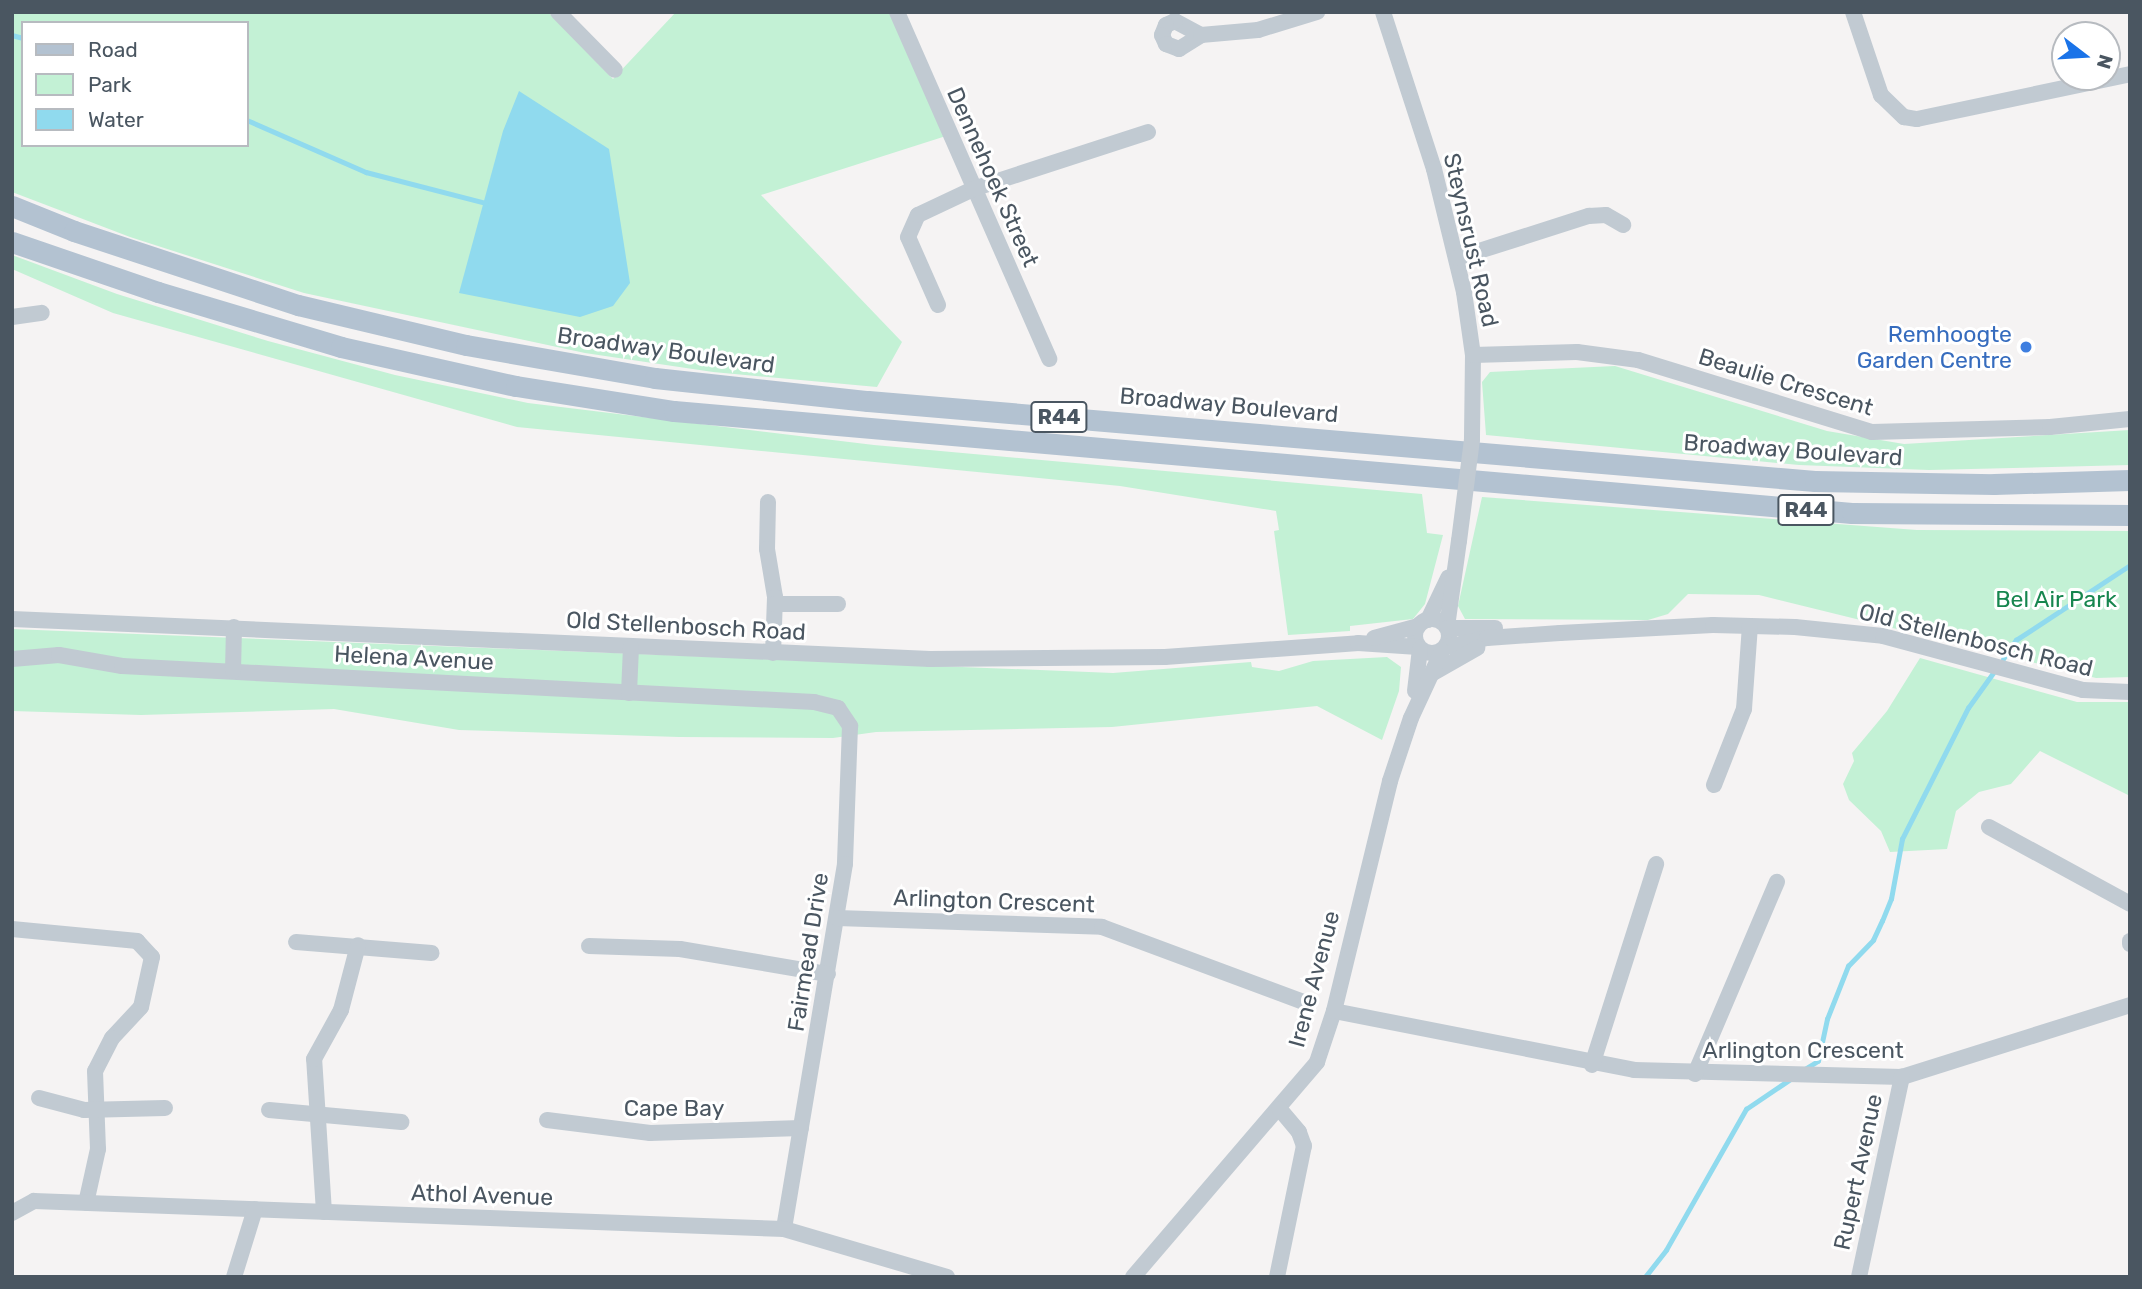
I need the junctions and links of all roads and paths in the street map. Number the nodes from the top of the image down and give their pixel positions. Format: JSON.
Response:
{"nodes":[{"id":1,"x":558,"y":12,"type":"edge"},
{"id":2,"x":897,"y":12,"type":"edge"},
{"id":3,"x":1317,"y":12,"type":"edge"},
{"id":4,"x":1383,"y":12,"type":"edge"},
{"id":5,"x":1853,"y":12,"type":"edge"},
{"id":6,"x":1201,"y":35,"type":"dead end"},
{"id":7,"x":615,"y":70,"type":"dead end"},
{"id":8,"x":2130,"y":74,"type":"edge"},
{"id":9,"x":1148,"y":132,"type":"dead end"},
{"id":10,"x":973,"y":189,"type":"junction"},
{"id":11,"x":12,"y":206,"type":"edge"},
{"id":12,"x":1623,"y":225,"type":"dead end"},
{"id":13,"x":12,"y":242,"type":"edge"},
{"id":14,"x":1457,"y":258,"type":"junction"},
{"id":15,"x":939,"y":305,"type":"dead end"},
{"id":16,"x":42,"y":313,"type":"dead end"},
{"id":17,"x":12,"y":317,"type":"edge"},
{"id":18,"x":1049,"y":359,"type":"dead end"},
{"id":19,"x":1473,"y":368,"type":"junction"},
{"id":20,"x":2130,"y":419,"type":"edge"},
{"id":21,"x":2130,"y":480,"type":"edge"},
{"id":22,"x":768,"y":502,"type":"dead end"},
{"id":23,"x":2130,"y":515,"type":"edge"},
{"id":24,"x":1453,"y":568,"type":"junction"},
{"id":25,"x":775,"y":604,"type":"junction"},
{"id":26,"x":838,"y":604,"type":"dead end"},
{"id":27,"x":12,"y":619,"type":"edge"},
{"id":28,"x":1423,"y":623,"type":"junction"},
{"id":29,"x":1750,"y":626,"type":"junction"},
{"id":30,"x":234,"y":627,"type":"junction"},
{"id":31,"x":1447,"y":628,"type":"junction"},
{"id":32,"x":1560,"y":633,"type":"junction"},
{"id":33,"x":1524,"y":637,"type":"junction"},
{"id":34,"x":1358,"y":643,"type":"junction"},
{"id":35,"x":1394,"y":645,"type":"junction"},
{"id":36,"x":631,"y":647,"type":"junction"},
{"id":37,"x":1419,"y":648,"type":"junction"},
{"id":38,"x":1444,"y":649,"type":"junction"},
{"id":39,"x":773,"y":653,"type":"junction"},
{"id":40,"x":12,"y":659,"type":"edge"},
{"id":41,"x":233,"y":671,"type":"junction"},
{"id":42,"x":1428,"y":677,"type":"junction"},
{"id":43,"x":2130,"y":692,"type":"edge"},
{"id":44,"x":629,"y":693,"type":"junction"},
{"id":45,"x":1413,"y":700,"type":"junction"},
{"id":46,"x":814,"y":702,"type":"joint"},
{"id":47,"x":1410,"y":718,"type":"junction"},
{"id":48,"x":1714,"y":785,"type":"dead end"},
{"id":49,"x":1989,"y":827,"type":"dead end"},
{"id":50,"x":1656,"y":864,"type":"dead end"},
{"id":51,"x":1777,"y":882,"type":"dead end"},
{"id":52,"x":2130,"y":904,"type":"edge"},
{"id":53,"x":837,"y":918,"type":"junction"},
{"id":54,"x":12,"y":929,"type":"edge"},
{"id":55,"x":296,"y":942,"type":"dead end"},
{"id":56,"x":358,"y":945,"type":"junction"},
{"id":57,"x":589,"y":946,"type":"dead end"},
{"id":58,"x":432,"y":953,"type":"dead end"},
{"id":59,"x":828,"y":974,"type":"junction"},
{"id":60,"x":1304,"y":1002,"type":"dead end"},
{"id":61,"x":2130,"y":1005,"type":"edge"},
{"id":62,"x":1334,"y":1011,"type":"junction"},
{"id":63,"x":1592,"y":1065,"type":"junction"},
{"id":64,"x":1695,"y":1074,"type":"junction"},
{"id":65,"x":1902,"y":1077,"type":"junction"},
{"id":66,"x":39,"y":1098,"type":"dead end"},
{"id":67,"x":165,"y":1108,"type":"dead end"},
{"id":68,"x":1280,"y":1109,"type":"junction"},
{"id":69,"x":95,"y":1110,"type":"junction"},
{"id":70,"x":269,"y":1110,"type":"dead end"},
{"id":71,"x":317,"y":1116,"type":"junction"},
{"id":72,"x":547,"y":1119,"type":"dead end"},
{"id":73,"x":401,"y":1122,"type":"dead end"},
{"id":74,"x":801,"y":1128,"type":"junction"},
{"id":75,"x":86,"y":1203,"type":"junction"},
{"id":76,"x":255,"y":1209,"type":"junction"},
{"id":77,"x":324,"y":1212,"type":"junction"},
{"id":78,"x":12,"y":1213,"type":"edge"},
{"id":79,"x":784,"y":1229,"type":"junction"},
{"id":80,"x":234,"y":1277,"type":"edge"},
{"id":81,"x":947,"y":1277,"type":"edge"},
{"id":82,"x":1133,"y":1277,"type":"edge"},
{"id":83,"x":1277,"y":1277,"type":"edge"},
{"id":84,"x":1858,"y":1277,"type":"edge"}],
"edges":[{"from":1,"to":7,"type":"street"},
{"from":2,"to":10,"type":"street","name":"Dennehoek Street"},
{"from":3,"to":6,"type":"street"},
{"from":4,"to":14,"type":"street","name":"Steynsrust Road"},
{"from":5,"to":8,"type":"street"},
{"from":9,"to":10,"type":"street"},
{"from":10,"to":15,"type":"street"},
{"from":10,"to":18,"type":"street","name":"Dennehoek Street"},
{"from":11,"to":21,"type":"main road","name":"Broadway Boulevard","number":"R44"},
{"from":12,"to":14,"type":"street"},
{"from":13,"to":23,"type":"main road","number":"R44"},
{"from":14,"to":19,"type":"street","name":"Steynsrust Road"},
{"from":16,"to":17,"type":"street"},
{"from":19,"to":20,"type":"street","name":"Beaulie Crescent"},
{"from":19,"to":24,"type":"street","name":"Steynsrust Road","bridge":true},
{"from":22,"to":25,"type":"street"},
{"from":24,"to":28,"type":"street","name":"Steynsrust Road"},
{"from":24,"to":31,"type":"street","name":"Steynsrust Road"},
{"from":25,"to":26,"type":"street"},
{"from":25,"to":39,"type":"street"},
{"from":27,"to":30,"type":"street","name":"Old Stellenbosch Road"},
{"from":28,"to":31,"type":"street","name":"Old Stellenbosch Road"},
{"from":28,"to":34,"type":"street","name":"Old Stellenbosch Road"},
{"from":28,"to":37,"type":"street","name":"Irene Avenue"},
{"from":29,"to":32,"type":"street","name":"Old Stellenbosch Road"},
{"from":29,"to":43,"type":"street","name":"Old Stellenbosch Road"},
{"from":29,"to":48,"type":"street"},
{"from":30,"to":36,"type":"street","name":"Old Stellenbosch Road"},
{"from":30,"to":41,"type":"street"},
{"from":31,"to":32,"type":"street","name":"Old Stellenbosch Road"},
{"from":31,"to":38,"type":"street","name":"Steynsrust Road"},
{"from":32,"to":33,"type":"street","name":"Old Stellenbosch Road"},
{"from":33,"to":38,"type":"street","name":"Old Stellenbosch Road"},
{"from":33,"to":42,"type":"street"},
{"from":34,"to":35,"type":"street","name":"Old Stellenbosch Road"},
{"from":34,"to":39,"type":"street","name":"Old Stellenbosch Road"},
{"from":35,"to":37,"type":"street","name":"Old Stellenbosch Road"},
{"from":35,"to":45,"type":"street"},
{"from":36,"to":39,"type":"street","name":"Old Stellenbosch Road"},
{"from":36,"to":44,"type":"street"},
{"from":37,"to":38,"type":"street","name":"Old Stellenbosch Road"},
{"from":37,"to":45,"type":"street","name":"Irene Avenue"},
{"from":38,"to":42,"type":"street","name":"Irene Avenue"},
{"from":40,"to":41,"type":"street","name":"Helena Avenue"},
{"from":41,"to":44,"type":"street","name":"Helena Avenue"},
{"from":42,"to":47,"type":"street","name":"Irene Avenue"},
{"from":44,"to":46,"type":"street","name":"Helena Avenue"},
{"from":45,"to":47,"type":"street","name":"Irene Avenue"},
{"from":46,"to":53,"type":"street","name":"Fairmead Drive"},
{"from":47,"to":62,"type":"street","name":"Irene Avenue"},
{"from":49,"to":52,"type":"street"},
{"from":50,"to":63,"type":"street"},
{"from":51,"to":64,"type":"street"},
{"from":53,"to":59,"type":"street","name":"Fairmead Drive"},
{"from":53,"to":60,"type":"street","name":"Arlington Crescent"},
{"from":54,"to":69,"type":"street"},
{"from":55,"to":56,"type":"street"},
{"from":56,"to":58,"type":"street"},
{"from":56,"to":71,"type":"street"},
{"from":57,"to":59,"type":"street"},
{"from":59,"to":74,"type":"street","name":"Fairmead Drive"},
{"from":61,"to":65,"type":"street","name":"Arlington Crescent"},
{"from":62,"to":63,"type":"street","name":"Arlington Crescent"},
{"from":62,"to":68,"type":"street","name":"Irene Avenue"},
{"from":63,"to":64,"type":"street","name":"Arlington Crescent"},
{"from":64,"to":65,"type":"street","name":"Arlington Crescent"},
{"from":65,"to":84,"type":"street","name":"Rupert Avenue"},
{"from":66,"to":69,"type":"street"},
{"from":67,"to":69,"type":"street"},
{"from":68,"to":82,"type":"street","name":"Irene Avenue"},
{"from":68,"to":83,"type":"street"},
{"from":69,"to":75,"type":"street"},
{"from":70,"to":71,"type":"street"},
{"from":71,"to":73,"type":"street"},
{"from":71,"to":77,"type":"street"},
{"from":72,"to":74,"type":"street","name":"Cape Bay"},
{"from":74,"to":79,"type":"street","name":"Fairmead Drive"},
{"from":75,"to":76,"type":"street","name":"Athol Avenue"},
{"from":75,"to":78,"type":"street","name":"Athol Avenue"},
{"from":76,"to":77,"type":"street","name":"Athol Avenue"},
{"from":76,"to":80,"type":"street"},
{"from":77,"to":79,"type":"street","name":"Athol Avenue"},
{"from":79,"to":81,"type":"street","name":"Athol Avenue"}]}
